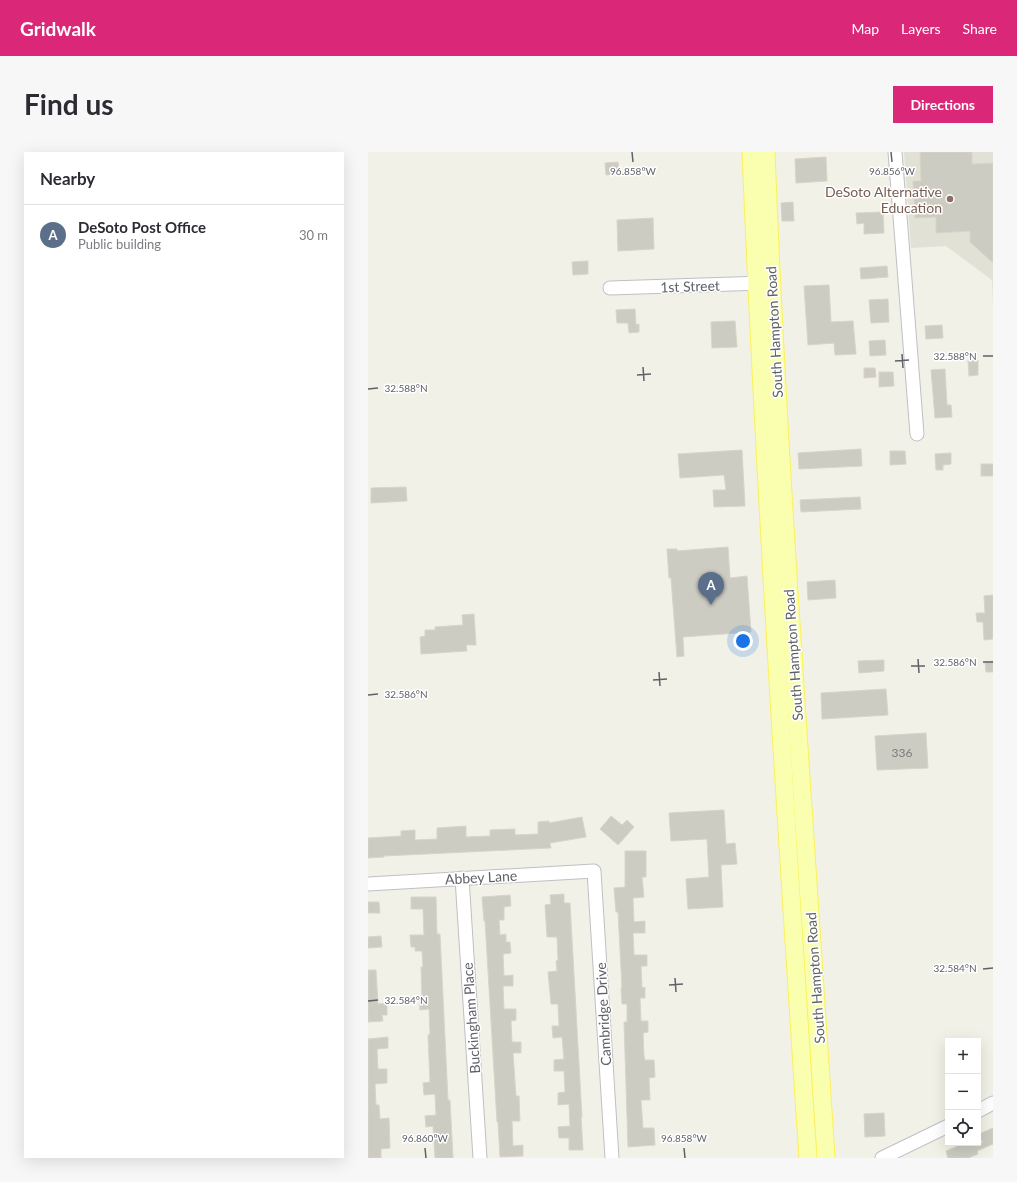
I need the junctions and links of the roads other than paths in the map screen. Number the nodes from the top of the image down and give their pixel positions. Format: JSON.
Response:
{"nodes":[{"id":1,"x":751,"y":152,"type":"edge"},
{"id":2,"x":766,"y":152,"type":"edge"},
{"id":3,"x":895,"y":152,"type":"edge"},
{"id":4,"x":763,"y":283,"type":"junction"},
{"id":5,"x":610,"y":288,"type":"dead end"},
{"id":6,"x":917,"y":434,"type":"dead end"},
{"id":7,"x":787,"y":685,"type":"junction"},
{"id":8,"x":801,"y":772,"type":"junction"},
{"id":9,"x":784,"y":773,"type":"junction"},
{"id":10,"x":594,"y":871,"type":"joint"},
{"id":11,"x":462,"y":878,"type":"junction"},
{"id":12,"x":368,"y":884,"type":"edge"},
{"id":13,"x":814,"y":973,"type":"junction"},
{"id":14,"x":796,"y":975,"type":"junction"},
{"id":15,"x":993,"y":1103,"type":"edge"},
{"id":16,"x":980,"y":1110,"type":"edge"},
{"id":17,"x":945,"y":1127,"type":"edge"},
{"id":18,"x":480,"y":1158,"type":"edge"},
{"id":19,"x":612,"y":1158,"type":"edge"},
{"id":20,"x":808,"y":1158,"type":"edge"},
{"id":21,"x":826,"y":1158,"type":"edge"},
{"id":22,"x":882,"y":1158,"type":"edge"}],
"edges":[{"from":1,"to":4,"type":"main road","name":"South Hampton Road"},
{"from":2,"to":4,"type":"main road","name":"South Hampton Road"},
{"from":3,"to":6,"type":"street"},
{"from":4,"to":5,"type":"street","name":"1st Street"},
{"from":4,"to":7,"type":"main road","name":"South Hampton Road"},
{"from":7,"to":8,"type":"main road","name":"South Hampton Road"},
{"from":7,"to":9,"type":"main road","name":"South Hampton Road"},
{"from":8,"to":9,"type":"main road"},
{"from":8,"to":13,"type":"main road","name":"South Hampton Road"},
{"from":9,"to":14,"type":"main road","name":"South Hampton Road"},
{"from":10,"to":11,"type":"street","name":"Abbey Lane"},
{"from":10,"to":19,"type":"street","name":"Cambridge Drive"},
{"from":11,"to":12,"type":"street","name":"Abbey Lane"},
{"from":11,"to":18,"type":"street","name":"Buckingham Place"},
{"from":13,"to":14,"type":"main road"},
{"from":13,"to":21,"type":"main road","name":"South Hampton Road"},
{"from":14,"to":20,"type":"main road","name":"South Hampton Road"},
{"from":15,"to":16,"type":"street"},
{"from":17,"to":22,"type":"street"}]}
